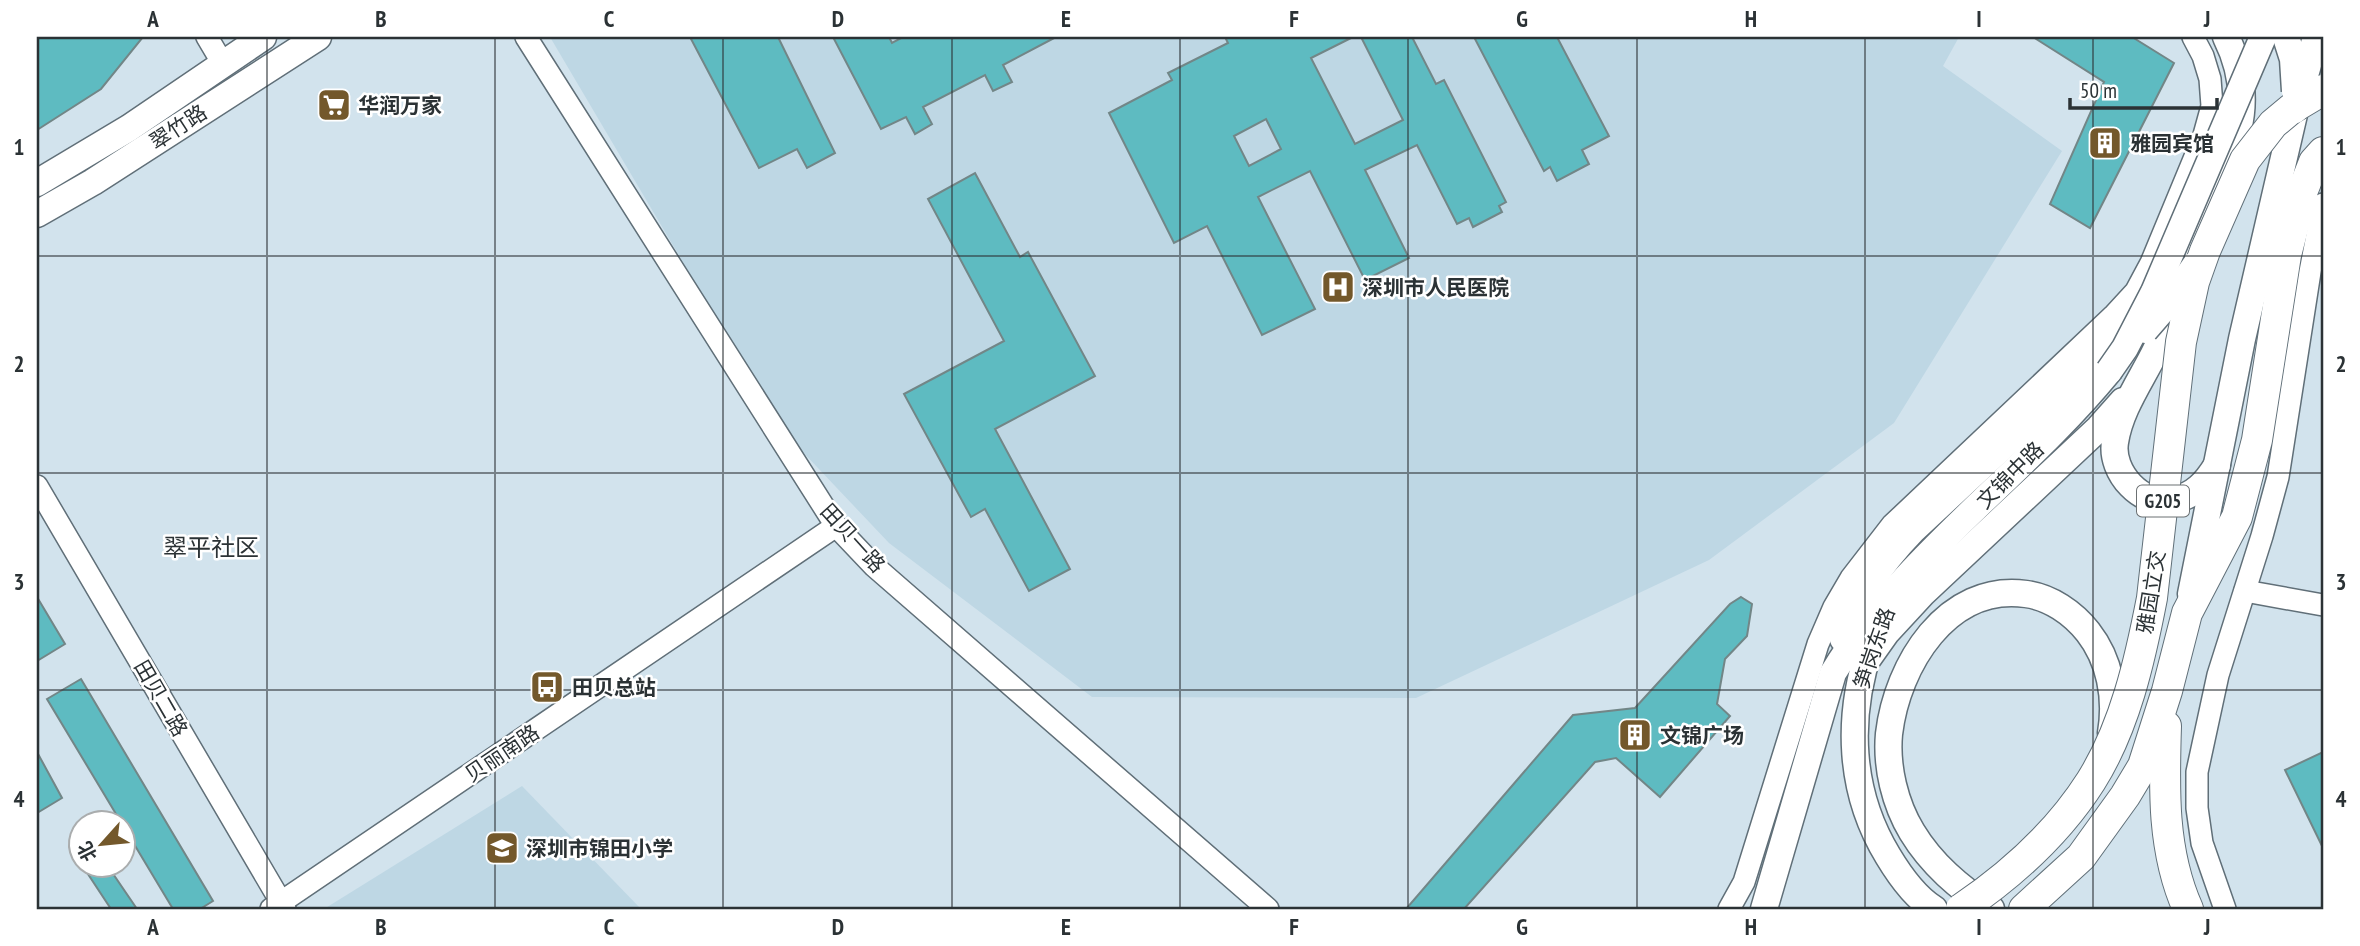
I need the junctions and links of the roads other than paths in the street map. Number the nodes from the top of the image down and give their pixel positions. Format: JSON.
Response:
{"nodes":[{"id":1,"x":206,"y":37,"type":"edge"},
{"id":2,"x":263,"y":37,"type":"edge"},
{"id":3,"x":318,"y":37,"type":"edge"},
{"id":4,"x":526,"y":37,"type":"edge"},
{"id":5,"x":2193,"y":37,"type":"edge"},
{"id":6,"x":2226,"y":37,"type":"edge"},
{"id":7,"x":2263,"y":37,"type":"edge"},
{"id":8,"x":2275,"y":37,"type":"edge"},
{"id":9,"x":2286,"y":37,"type":"edge"},
{"id":10,"x":2316,"y":37,"type":"edge"},
{"id":11,"x":223,"y":64,"type":"junction"},
{"id":12,"x":2323,"y":65,"type":"edge"},
{"id":13,"x":2323,"y":90,"type":"edge"},
{"id":14,"x":2295,"y":110,"type":"junction"},
{"id":15,"x":2323,"y":152,"type":"edge"},
{"id":16,"x":37,"y":183,"type":"edge"},
{"id":17,"x":2323,"y":204,"type":"edge"},
{"id":18,"x":37,"y":214,"type":"edge"},
{"id":19,"x":2197,"y":252,"type":"junction"},
{"id":20,"x":2109,"y":371,"type":"junction"},
{"id":21,"x":2143,"y":374,"type":"junction"},
{"id":22,"x":2217,"y":465,"type":"junction"},
{"id":23,"x":37,"y":486,"type":"edge"},
{"id":24,"x":836,"y":526,"type":"junction"},
{"id":25,"x":1906,"y":577,"type":"junction"},
{"id":26,"x":2245,"y":591,"type":"junction"},
{"id":27,"x":2323,"y":605,"type":"edge"},
{"id":28,"x":2187,"y":613,"type":"junction"},
{"id":29,"x":1864,"y":664,"type":"junction"},
{"id":30,"x":1833,"y":673,"type":"junction"},
{"id":31,"x":2167,"y":691,"type":"junction"},
{"id":32,"x":2109,"y":748,"type":"junction"},
{"id":33,"x":279,"y":907,"type":"edge"},
{"id":34,"x":1268,"y":909,"type":"edge"},
{"id":35,"x":1729,"y":909,"type":"edge"},
{"id":36,"x":1764,"y":909,"type":"edge"},
{"id":37,"x":1934,"y":909,"type":"edge"},
{"id":38,"x":1961,"y":909,"type":"edge"},
{"id":39,"x":1991,"y":909,"type":"edge"},
{"id":40,"x":2024,"y":909,"type":"edge"},
{"id":41,"x":2188,"y":909,"type":"edge"},
{"id":42,"x":2225,"y":909,"type":"edge"}],
"edges":[{"from":1,"to":11,"type":"street"},
{"from":2,"to":11,"type":"main road","name":"翠竹路"},
{"from":3,"to":18,"type":"main road","name":"翠竹路"},
{"from":4,"to":24,"type":"street","name":"田贝一路"},
{"from":5,"to":35,"type":"street"},
{"from":6,"to":19,"type":"main road"},
{"from":7,"to":20,"type":"main road","name":"文锦中路","bridge":true},
{"from":8,"to":12,"type":"main road"},
{"from":9,"to":14,"type":"main road","bridge":true},
{"from":10,"to":14,"type":"main road","bridge":true},
{"from":11,"to":16,"type":"main road","name":"翠竹路"},
{"from":13,"to":19,"type":"highway","name":"雅园立交","number":"G205","bridge":true},
{"from":14,"to":22,"type":"main road"},
{"from":15,"to":28,"type":"highway","name":"雅园立交"},
{"from":17,"to":26,"type":"street"},
{"from":19,"to":20,"type":"main road","bridge":true},
{"from":19,"to":21,"type":"main road"},
{"from":19,"to":30,"type":"main road"},
{"from":19,"to":32,"type":"highway","name":"雅园立交","number":"G205","bridge":true},
{"from":20,"to":25,"type":"main road","name":"文锦中路"},
{"from":21,"to":22,"type":"main road"},
{"from":21,"to":29,"type":"main road"},
{"from":22,"to":28,"type":"main road"},
{"from":23,"to":33,"type":"street","name":"田贝二路"},
{"from":24,"to":33,"type":"street","name":"贝丽南路"},
{"from":24,"to":34,"type":"street","name":"田贝一路"},
{"from":25,"to":29,"type":"main road","name":"笋岗东路"},
{"from":25,"to":30,"type":"main road","name":"文锦中路"},
{"from":26,"to":27,"type":"street"},
{"from":26,"to":42,"type":"street"},
{"from":28,"to":31,"type":"highway"},
{"from":29,"to":37,"type":"main road","name":"笋岗东路"},
{"from":30,"to":36,"type":"main road","name":"文锦中路"},
{"from":31,"to":40,"type":"highway"},
{"from":31,"to":41,"type":"highway"},
{"from":32,"to":38,"type":"highway","name":"雅园立交","number":"G205","bridge":true},
{"from":32,"to":39,"type":"main road","name":"笋岗东路","bridge":true}]}
